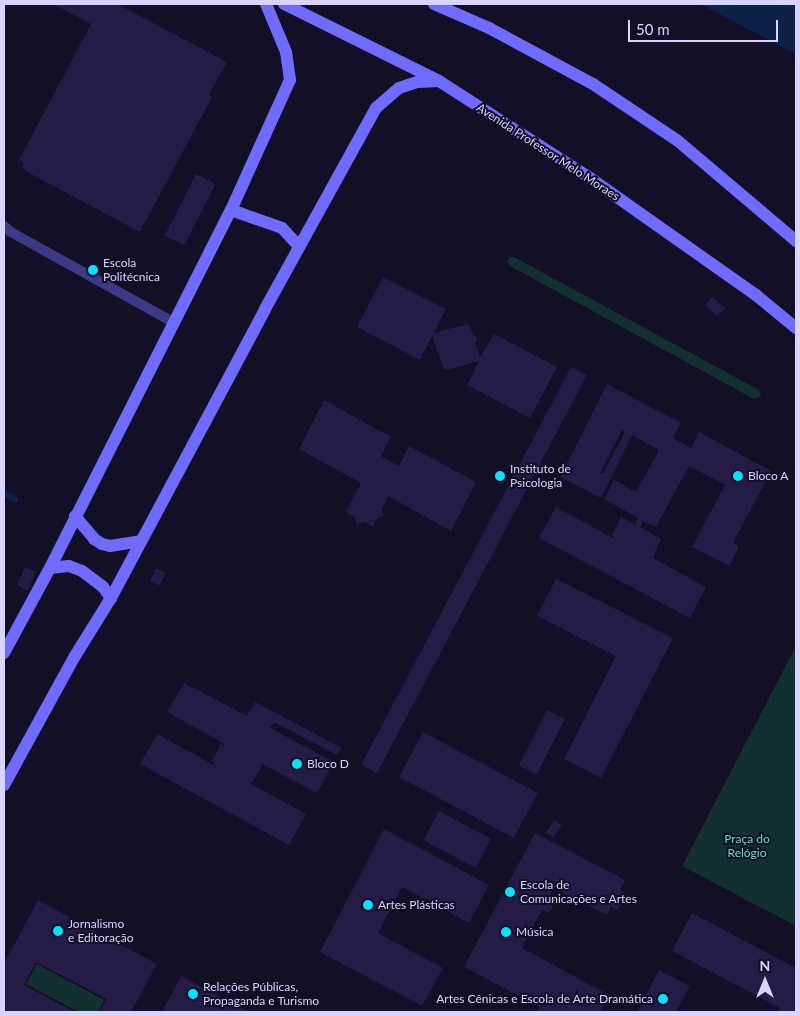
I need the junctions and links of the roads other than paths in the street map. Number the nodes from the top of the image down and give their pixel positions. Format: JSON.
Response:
{"nodes":[{"id":1,"x":266,"y":4,"type":"edge"},
{"id":2,"x":284,"y":4,"type":"edge"},
{"id":3,"x":434,"y":4,"type":"edge"},
{"id":4,"x":439,"y":81,"type":"junction"},
{"id":5,"x":231,"y":210,"type":"junction"},
{"id":6,"x":4,"y":226,"type":"edge"},
{"id":7,"x":796,"y":241,"type":"edge"},
{"id":8,"x":298,"y":246,"type":"junction"},
{"id":9,"x":173,"y":322,"type":"junction"},
{"id":10,"x":796,"y":328,"type":"edge"},
{"id":11,"x":75,"y":516,"type":"junction"},
{"id":12,"x":141,"y":541,"type":"junction"},
{"id":13,"x":50,"y":568,"type":"junction"},
{"id":14,"x":111,"y":598,"type":"junction"},
{"id":15,"x":4,"y":652,"type":"edge"},
{"id":16,"x":4,"y":785,"type":"edge"}],
"edges":[{"from":1,"to":5,"type":"street"},
{"from":2,"to":4,"type":"street","name":"Avenida Professor Melo Moraes"},
{"from":3,"to":7,"type":"street"},
{"from":4,"to":8,"type":"street"},
{"from":4,"to":10,"type":"street","name":"Avenida Professor Melo Moraes"},
{"from":5,"to":8,"type":"street"},
{"from":5,"to":9,"type":"street"},
{"from":6,"to":9,"type":"lane"},
{"from":8,"to":12,"type":"street"},
{"from":9,"to":11,"type":"street"},
{"from":11,"to":12,"type":"street"},
{"from":11,"to":13,"type":"street"},
{"from":12,"to":14,"type":"street"},
{"from":13,"to":14,"type":"street"},
{"from":13,"to":15,"type":"street"},
{"from":14,"to":16,"type":"street"}]}
